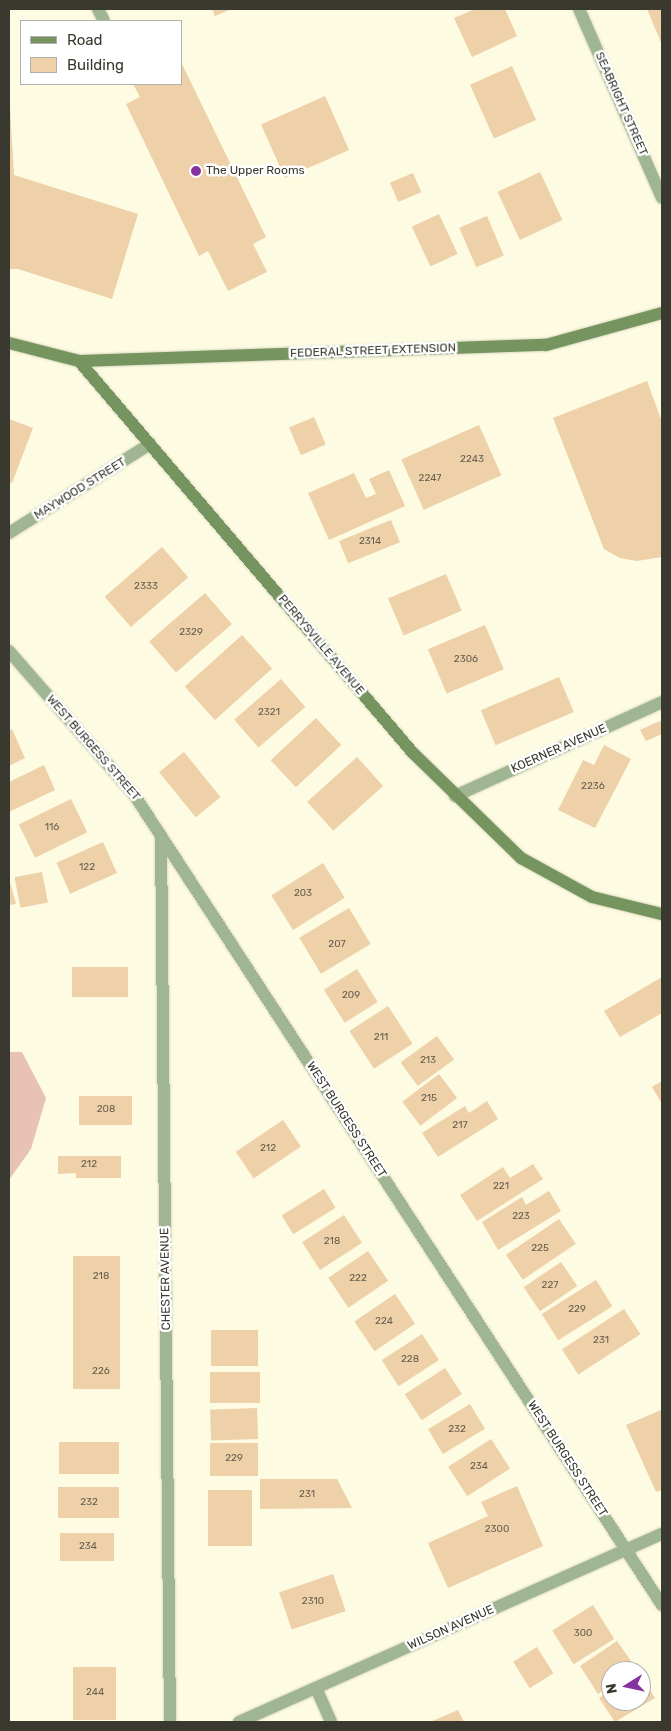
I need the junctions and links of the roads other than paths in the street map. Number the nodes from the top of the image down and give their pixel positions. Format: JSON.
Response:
{"nodes":[{"id":1,"x":579,"y":9,"type":"edge"},
{"id":2,"x":662,"y":198,"type":"edge"},
{"id":3,"x":662,"y":313,"type":"edge"},
{"id":4,"x":9,"y":343,"type":"edge"},
{"id":5,"x":79,"y":361,"type":"junction"},
{"id":6,"x":150,"y":444,"type":"junction"},
{"id":7,"x":9,"y":533,"type":"edge"},
{"id":8,"x":9,"y":651,"type":"edge"},
{"id":9,"x":662,"y":702,"type":"edge"},
{"id":10,"x":455,"y":796,"type":"junction"},
{"id":11,"x":161,"y":836,"type":"junction"},
{"id":12,"x":662,"y":914,"type":"edge"},
{"id":13,"x":662,"y":1534,"type":"edge"},
{"id":14,"x":626,"y":1550,"type":"junction"},
{"id":15,"x":662,"y":1605,"type":"edge"},
{"id":16,"x":316,"y":1688,"type":"junction"},
{"id":17,"x":170,"y":1722,"type":"edge"},
{"id":18,"x":240,"y":1722,"type":"edge"},
{"id":19,"x":330,"y":1722,"type":"edge"}],
"edges":[{"from":1,"to":2,"type":"street","name":"SEABRIGHT STREET"},
{"from":3,"to":5,"type":"street","name":"FEDERAL STREET EXTENSION"},
{"from":4,"to":5,"type":"street"},
{"from":5,"to":6,"type":"street","name":"PERRYSVILLE AVENUE"},
{"from":6,"to":7,"type":"street","name":"MAYWOOD STREET"},
{"from":6,"to":10,"type":"street","name":"PERRYSVILLE AVENUE"},
{"from":8,"to":11,"type":"street","name":"WEST BURGESS STREET"},
{"from":9,"to":10,"type":"street","name":"KOERNER AVENUE"},
{"from":10,"to":12,"type":"street","name":"PERRYSVILLE AVENUE"},
{"from":11,"to":14,"type":"street","name":"WEST BURGESS STREET"},
{"from":11,"to":17,"type":"street","name":"CHESTER AVENUE"},
{"from":13,"to":14,"type":"street","name":"WILSON AVENUE"},
{"from":14,"to":15,"type":"street","name":"WEST BURGESS STREET"},
{"from":14,"to":16,"type":"street","name":"WILSON AVENUE"},
{"from":16,"to":18,"type":"street","name":"WILSON AVENUE"},
{"from":16,"to":19,"type":"street"}]}
